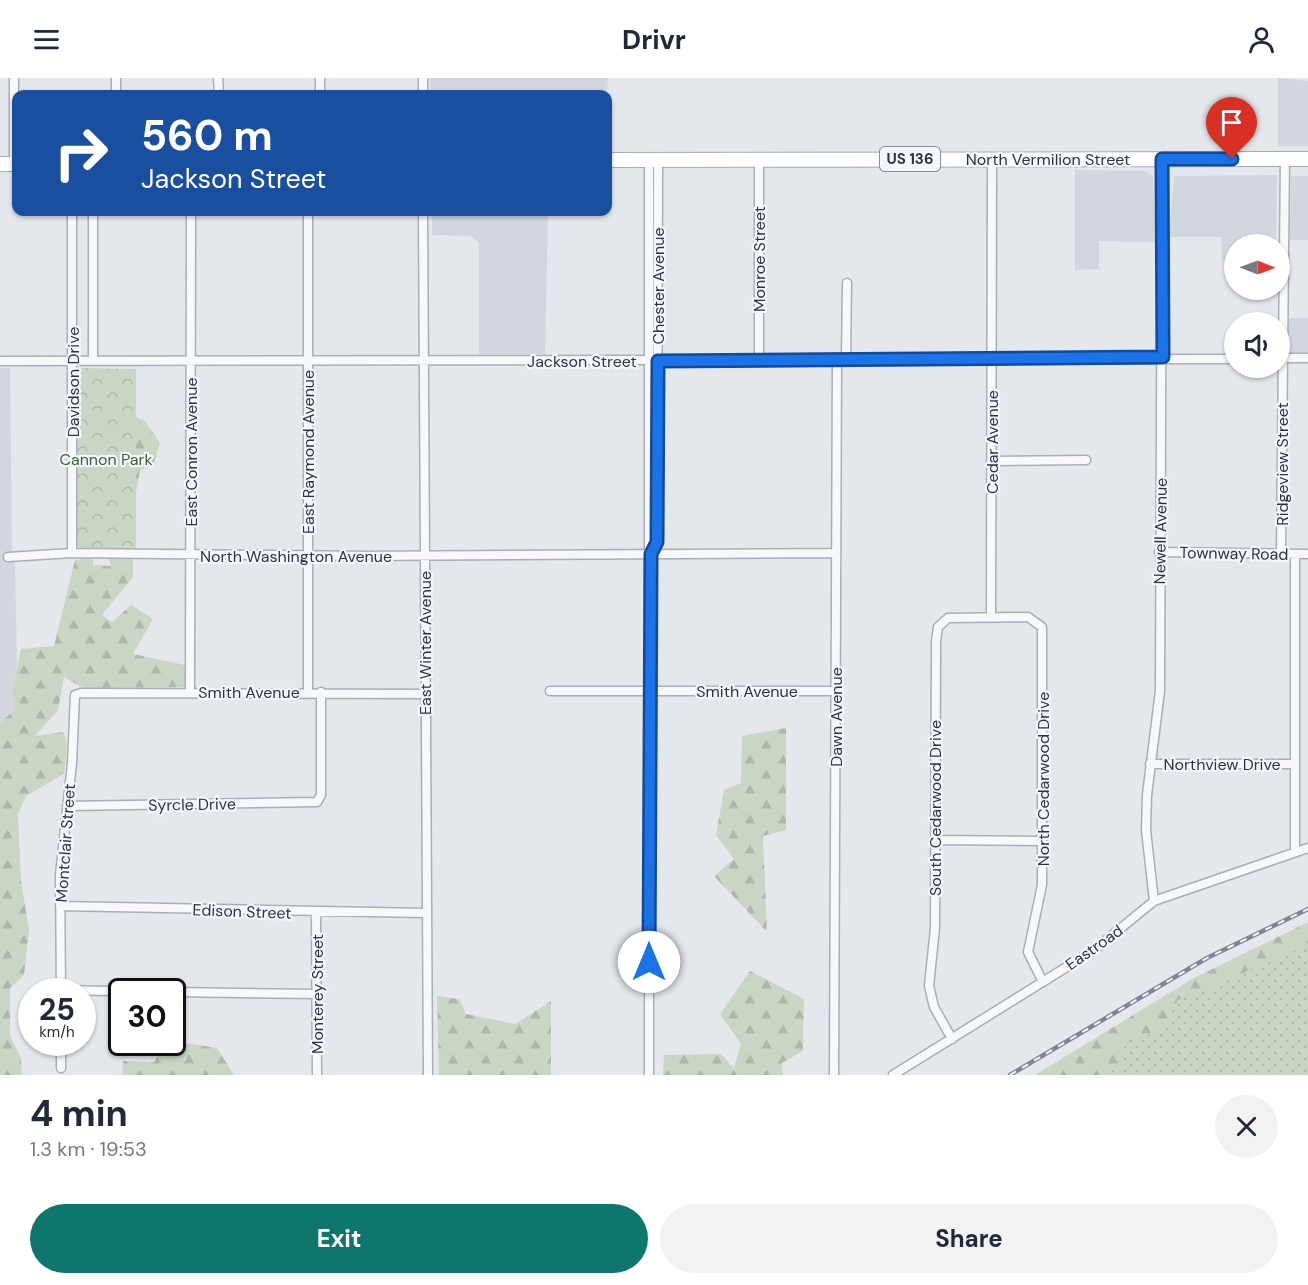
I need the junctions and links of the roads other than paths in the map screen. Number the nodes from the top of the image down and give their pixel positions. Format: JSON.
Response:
{"nodes":[{"id":1,"x":12,"y":121,"type":"edge"},
{"id":2,"x":759,"y":159,"type":"junction"},
{"id":3,"x":992,"y":159,"type":"junction"},
{"id":4,"x":1162,"y":159,"type":"junction"},
{"id":5,"x":1285,"y":159,"type":"junction"},
{"id":6,"x":1308,"y":159,"type":"edge"},
{"id":7,"x":612,"y":160,"type":"edge"},
{"id":8,"x":653,"y":160,"type":"junction"},
{"id":9,"x":10,"y":164,"type":"edge"},
{"id":10,"x":72,"y":216,"type":"edge"},
{"id":11,"x":93,"y":216,"type":"edge"},
{"id":12,"x":190,"y":216,"type":"edge"},
{"id":13,"x":308,"y":216,"type":"edge"},
{"id":14,"x":423,"y":216,"type":"edge"},
{"id":15,"x":847,"y":283,"type":"dead end"},
{"id":16,"x":1282,"y":312,"type":"edge"},
{"id":17,"x":1163,"y":357,"type":"junction"},
{"id":18,"x":1224,"y":358,"type":"edge"},
{"id":19,"x":1290,"y":358,"type":"edge"},
{"id":20,"x":1308,"y":358,"type":"edge"},
{"id":21,"x":992,"y":359,"type":"junction"},
{"id":22,"x":190,"y":360,"type":"junction"},
{"id":23,"x":759,"y":360,"type":"junction"},
{"id":24,"x":841,"y":360,"type":"junction"},
{"id":25,"x":0,"y":361,"type":"edge"},
{"id":26,"x":73,"y":361,"type":"junction"},
{"id":27,"x":93,"y":361,"type":"junction"},
{"id":28,"x":308,"y":361,"type":"junction"},
{"id":29,"x":424,"y":361,"type":"junction"},
{"id":30,"x":653,"y":361,"type":"junction"},
{"id":31,"x":1281,"y":378,"type":"edge"},
{"id":32,"x":992,"y":460,"type":"junction"},
{"id":33,"x":1086,"y":460,"type":"dead end"},
{"id":34,"x":72,"y":552,"type":"junction"},
{"id":35,"x":1159,"y":552,"type":"junction"},
{"id":36,"x":1281,"y":553,"type":"junction"},
{"id":37,"x":651,"y":554,"type":"junction"},
{"id":38,"x":836,"y":554,"type":"junction"},
{"id":39,"x":1294,"y":554,"type":"junction"},
{"id":40,"x":1308,"y":554,"type":"edge"},
{"id":41,"x":192,"y":555,"type":"junction"},
{"id":42,"x":8,"y":556,"type":"dead end"},
{"id":43,"x":308,"y":556,"type":"junction"},
{"id":44,"x":425,"y":556,"type":"junction"},
{"id":45,"x":991,"y":618,"type":"junction"},
{"id":46,"x":550,"y":691,"type":"dead end"},
{"id":47,"x":650,"y":691,"type":"junction"},
{"id":48,"x":836,"y":691,"type":"junction"},
{"id":49,"x":190,"y":692,"type":"junction"},
{"id":50,"x":308,"y":692,"type":"junction"},
{"id":51,"x":321,"y":692,"type":"junction"},
{"id":52,"x":424,"y":694,"type":"junction"},
{"id":53,"x":75,"y":695,"type":"joint"},
{"id":54,"x":1150,"y":764,"type":"junction"},
{"id":55,"x":1294,"y":764,"type":"junction"},
{"id":56,"x":67,"y":806,"type":"junction"},
{"id":57,"x":935,"y":840,"type":"junction"},
{"id":58,"x":1042,"y":841,"type":"junction"},
{"id":59,"x":1308,"y":848,"type":"edge"},
{"id":60,"x":1295,"y":851,"type":"junction"},
{"id":61,"x":1154,"y":901,"type":"junction"},
{"id":62,"x":60,"y":906,"type":"junction"},
{"id":63,"x":316,"y":913,"type":"junction"},
{"id":64,"x":425,"y":914,"type":"junction"},
{"id":65,"x":62,"y":978,"type":"edge"},
{"id":66,"x":1043,"y":982,"type":"junction"},
{"id":67,"x":186,"y":992,"type":"edge"},
{"id":68,"x":317,"y":994,"type":"junction"},
{"id":69,"x":952,"y":1039,"type":"junction"},
{"id":70,"x":61,"y":1056,"type":"edge"},
{"id":71,"x":61,"y":1068,"type":"dead end"},
{"id":72,"x":317,"y":1075,"type":"edge"},
{"id":73,"x":428,"y":1075,"type":"edge"},
{"id":74,"x":649,"y":1075,"type":"edge"},
{"id":75,"x":834,"y":1075,"type":"edge"},
{"id":76,"x":893,"y":1075,"type":"edge"}],
"edges":[{"from":1,"to":9,"type":"street"},
{"from":2,"to":3,"type":"main road","name":"North Vermilion Street","number":"US 136"},
{"from":2,"to":8,"type":"main road","name":"North Vermilion Street","number":"US 136"},
{"from":2,"to":23,"type":"street","name":"Monroe Street"},
{"from":3,"to":4,"type":"main road","name":"North Vermilion Street","number":"US 136"},
{"from":3,"to":21,"type":"street","name":"Cedar Avenue"},
{"from":4,"to":5,"type":"main road","name":"North Vermilion Street","number":"US 136"},
{"from":4,"to":17,"type":"street","name":"Newell Avenue"},
{"from":5,"to":6,"type":"main road","name":"North Vermilion Street","number":"US 136"},
{"from":5,"to":16,"type":"street","name":"Ridgeview Street"},
{"from":7,"to":8,"type":"main road","name":"North Vermilion Street","number":"US 136"},
{"from":8,"to":30,"type":"street","name":"Chester Avenue"},
{"from":10,"to":26,"type":"street","name":"Davidson Drive"},
{"from":11,"to":27,"type":"street","name":"Davidson Drive"},
{"from":12,"to":22,"type":"street","name":"East Conron Avenue"},
{"from":13,"to":28,"type":"street","name":"East Raymond Avenue"},
{"from":14,"to":29,"type":"street","name":"East Winter Avenue"},
{"from":15,"to":24,"type":"street","name":"Dawn Avenue"},
{"from":17,"to":18,"type":"street","name":"Jackson Street"},
{"from":17,"to":21,"type":"street","name":"Jackson Street"},
{"from":17,"to":35,"type":"street","name":"Newell Avenue"},
{"from":19,"to":20,"type":"street"},
{"from":21,"to":24,"type":"street","name":"Jackson Street"},
{"from":21,"to":32,"type":"street","name":"Cedar Avenue"},
{"from":22,"to":27,"type":"street","name":"Jackson Street"},
{"from":22,"to":28,"type":"street","name":"Jackson Street"},
{"from":22,"to":41,"type":"street","name":"East Conron Avenue"},
{"from":23,"to":24,"type":"street","name":"Jackson Street"},
{"from":23,"to":30,"type":"street","name":"Jackson Street"},
{"from":24,"to":38,"type":"street","name":"Dawn Avenue"},
{"from":25,"to":26,"type":"street","name":"Jackson Street"},
{"from":26,"to":27,"type":"street","name":"Jackson Street"},
{"from":26,"to":34,"type":"street","name":"Davidson Drive"},
{"from":28,"to":29,"type":"street","name":"Jackson Street"},
{"from":28,"to":43,"type":"street","name":"East Raymond Avenue"},
{"from":29,"to":30,"type":"street","name":"Jackson Street"},
{"from":29,"to":44,"type":"street","name":"East Winter Avenue"},
{"from":30,"to":37,"type":"street","name":"Chester Avenue"},
{"from":31,"to":36,"type":"street","name":"Ridgeview Street"},
{"from":32,"to":33,"type":"street"},
{"from":32,"to":45,"type":"street","name":"Cedar Avenue"},
{"from":34,"to":41,"type":"street","name":"North Washington Avenue"},
{"from":34,"to":42,"type":"street","name":"North Washington Avenue"},
{"from":35,"to":36,"type":"street","name":"Townway Road"},
{"from":35,"to":54,"type":"street","name":"Newell Avenue"},
{"from":36,"to":39,"type":"street","name":"Townway Road"},
{"from":37,"to":38,"type":"street","name":"North Washington Avenue"},
{"from":37,"to":44,"type":"street","name":"North Washington Avenue"},
{"from":37,"to":47,"type":"street","name":"Chester Avenue"},
{"from":38,"to":48,"type":"street","name":"Dawn Avenue"},
{"from":39,"to":40,"type":"street","name":"Townway Road"},
{"from":39,"to":55,"type":"street"},
{"from":41,"to":43,"type":"street","name":"North Washington Avenue"},
{"from":41,"to":49,"type":"street","name":"East Conron Avenue"},
{"from":43,"to":44,"type":"street","name":"North Washington Avenue"},
{"from":43,"to":50,"type":"street","name":"East Raymond Avenue"},
{"from":44,"to":52,"type":"street","name":"East Winter Avenue"},
{"from":45,"to":57,"type":"street","name":"South Cedarwood Drive"},
{"from":45,"to":58,"type":"street","name":"North Cedarwood Drive"},
{"from":46,"to":47,"type":"street","name":"Smith Avenue"},
{"from":47,"to":48,"type":"street","name":"Smith Avenue"},
{"from":47,"to":74,"type":"street","name":"Chester Avenue"},
{"from":48,"to":75,"type":"street","name":"Dawn Avenue"},
{"from":49,"to":50,"type":"street","name":"Smith Avenue"},
{"from":49,"to":53,"type":"street","name":"Smith Avenue"},
{"from":50,"to":51,"type":"street","name":"Smith Avenue"},
{"from":51,"to":52,"type":"street","name":"Smith Avenue"},
{"from":51,"to":56,"type":"street","name":"Syrcle Drive"},
{"from":52,"to":64,"type":"street","name":"East Winter Avenue"},
{"from":53,"to":56,"type":"street","name":"Montclair Street"},
{"from":54,"to":55,"type":"street","name":"Northview Drive"},
{"from":54,"to":61,"type":"street","name":"Newell Avenue"},
{"from":55,"to":60,"type":"street"},
{"from":56,"to":62,"type":"street","name":"Montclair Street"},
{"from":57,"to":58,"type":"street"},
{"from":57,"to":69,"type":"street","name":"South Cedarwood Drive"},
{"from":58,"to":66,"type":"street","name":"North Cedarwood Drive"},
{"from":59,"to":60,"type":"street","name":"Eastroad"},
{"from":60,"to":61,"type":"street","name":"Eastroad"},
{"from":61,"to":66,"type":"street","name":"Eastroad"},
{"from":62,"to":63,"type":"street","name":"Edison Street"},
{"from":62,"to":65,"type":"street","name":"Montclair Street"},
{"from":63,"to":64,"type":"street","name":"Edison Street"},
{"from":63,"to":68,"type":"street","name":"Monterey Street"},
{"from":64,"to":73,"type":"street","name":"East Winter Avenue"},
{"from":66,"to":69,"type":"street","name":"Eastroad"},
{"from":67,"to":68,"type":"street"},
{"from":68,"to":72,"type":"street","name":"Monterey Street"},
{"from":69,"to":76,"type":"street","name":"Eastroad"},
{"from":70,"to":71,"type":"street"}]}
